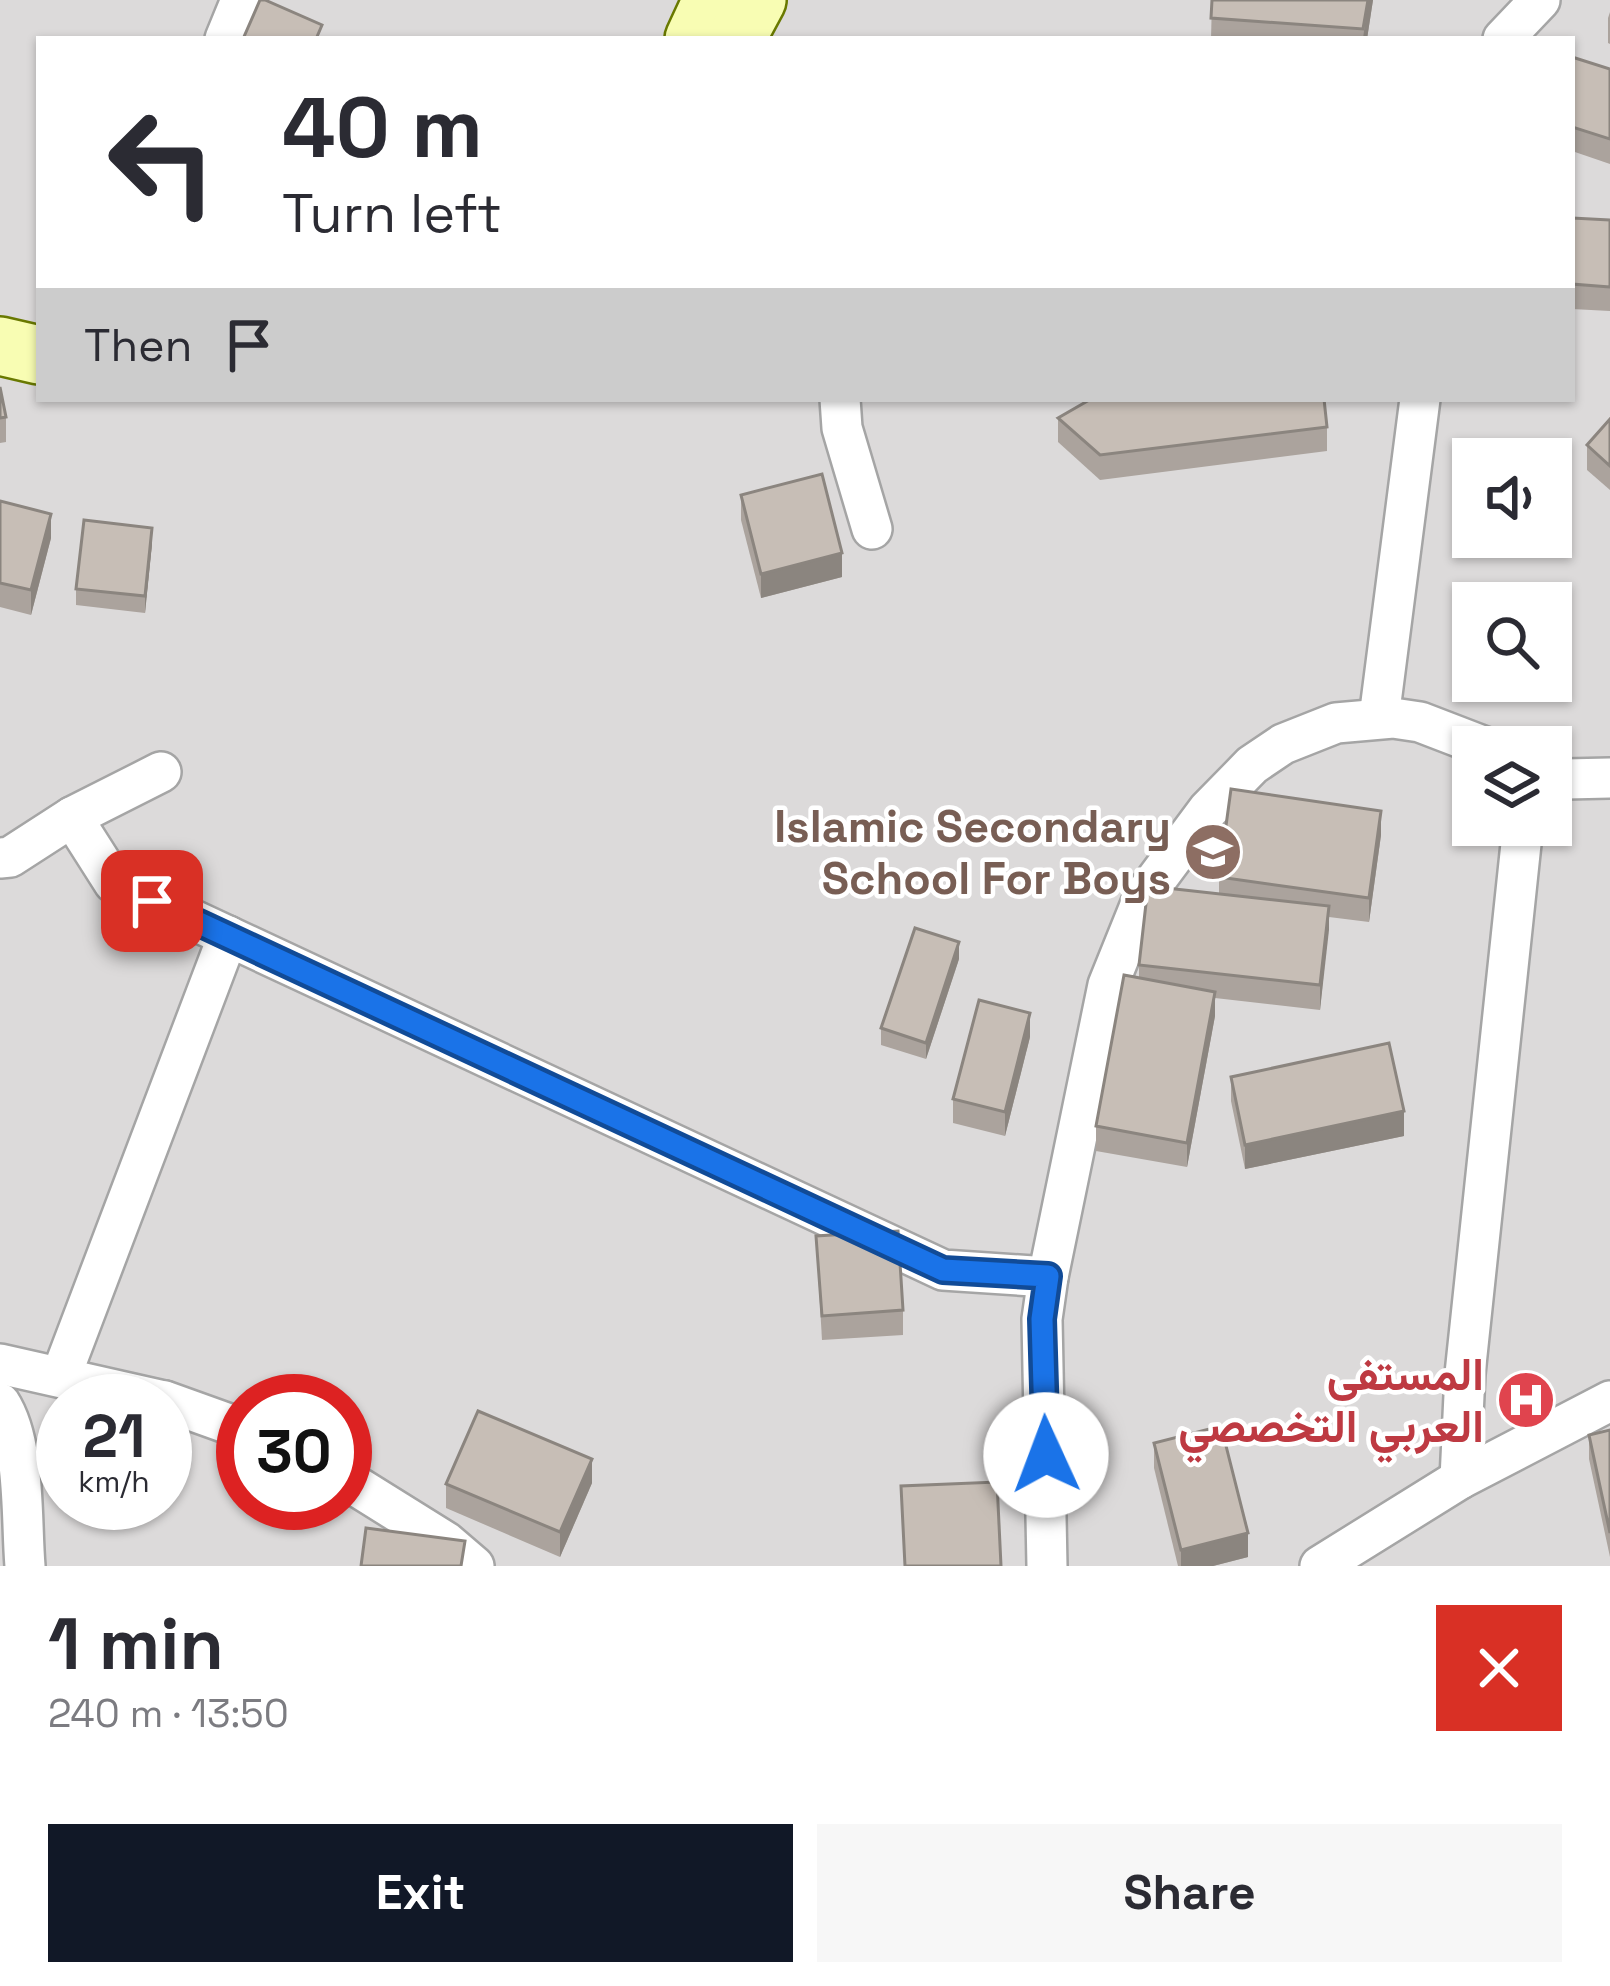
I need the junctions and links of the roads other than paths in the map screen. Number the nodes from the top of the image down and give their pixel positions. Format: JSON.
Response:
{"nodes":[{"id":1,"x":241,"y":0,"type":"edge"},
{"id":2,"x":1497,"y":0,"type":"edge"},
{"id":3,"x":1540,"y":0,"type":"edge"},
{"id":4,"x":226,"y":36,"type":"edge"},
{"id":5,"x":1489,"y":36,"type":"edge"},
{"id":6,"x":1506,"y":36,"type":"edge"},
{"id":7,"x":0,"y":308,"type":"edge"},
{"id":8,"x":36,"y":314,"type":"edge"},
{"id":9,"x":0,"y":346,"type":"edge"},
{"id":10,"x":36,"y":354,"type":"edge"},
{"id":11,"x":840,"y":402,"type":"edge"},
{"id":12,"x":1420,"y":402,"type":"edge"},
{"id":13,"x":872,"y":530,"type":"dead end"},
{"id":14,"x":1379,"y":718,"type":"junction"},
{"id":15,"x":1452,"y":734,"type":"edge"},
{"id":16,"x":161,"y":772,"type":"dead end"},
{"id":17,"x":1572,"y":778,"type":"edge"},
{"id":18,"x":1610,"y":778,"type":"edge"},
{"id":19,"x":72,"y":817,"type":"junction"},
{"id":20,"x":1520,"y":846,"type":"edge"},
{"id":21,"x":0,"y":858,"type":"edge"},
{"id":22,"x":228,"y":936,"type":"junction"},
{"id":23,"x":1048,"y":1276,"type":"junction"},
{"id":24,"x":0,"y":1364,"type":"edge"},
{"id":25,"x":51,"y":1374,"type":"edge"},
{"id":26,"x":62,"y":1374,"type":"edge"},
{"id":27,"x":1610,"y":1401,"type":"edge"},
{"id":28,"x":0,"y":1403,"type":"edge"},
{"id":29,"x":1460,"y":1479,"type":"junction"},
{"id":30,"x":372,"y":1496,"type":"edge"},
{"id":31,"x":25,"y":1566,"type":"edge"},
{"id":32,"x":474,"y":1566,"type":"edge"},
{"id":33,"x":1047,"y":1566,"type":"edge"},
{"id":34,"x":1320,"y":1566,"type":"edge"}],
"edges":[{"from":1,"to":4,"type":"street"},
{"from":2,"to":5,"type":"street"},
{"from":3,"to":6,"type":"street"},
{"from":7,"to":8,"type":"main road"},
{"from":9,"to":10,"type":"main road"},
{"from":11,"to":13,"type":"street"},
{"from":12,"to":14,"type":"street"},
{"from":14,"to":15,"type":"street"},
{"from":14,"to":23,"type":"street"},
{"from":16,"to":19,"type":"street"},
{"from":17,"to":18,"type":"street"},
{"from":19,"to":21,"type":"street"},
{"from":19,"to":22,"type":"street"},
{"from":20,"to":29,"type":"street"},
{"from":22,"to":23,"type":"street"},
{"from":22,"to":26,"type":"street"},
{"from":23,"to":33,"type":"street"},
{"from":24,"to":25,"type":"street"},
{"from":27,"to":29,"type":"street"},
{"from":28,"to":31,"type":"street"},
{"from":29,"to":34,"type":"street"},
{"from":30,"to":32,"type":"street"}]}
